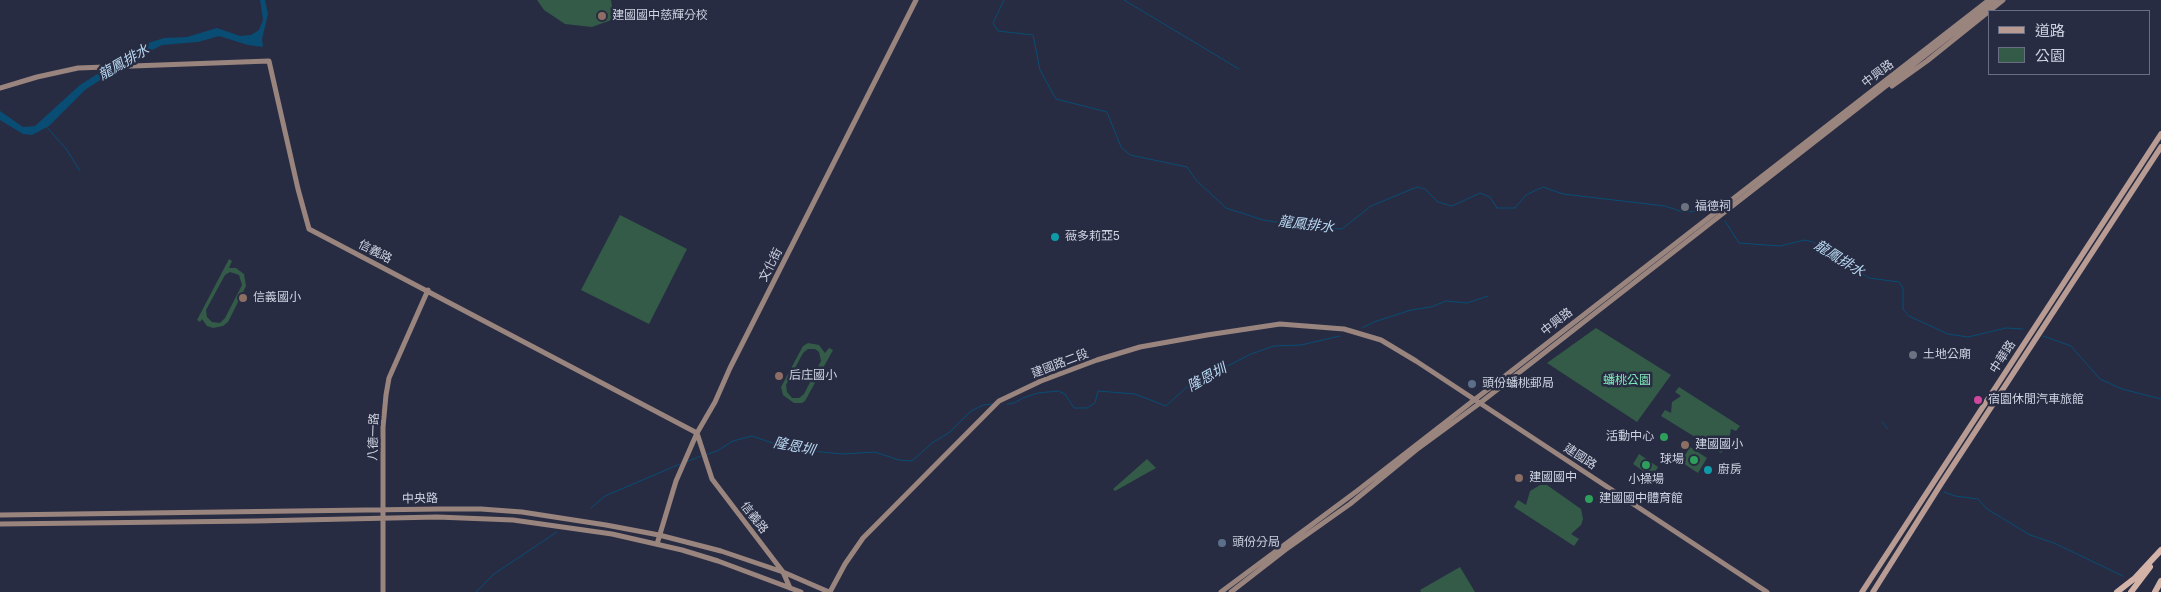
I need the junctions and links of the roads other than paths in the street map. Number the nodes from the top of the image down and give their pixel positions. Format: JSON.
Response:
{"nodes":[{"id":1,"x":916,"y":0,"type":"edge"},
{"id":2,"x":1984,"y":0,"type":"edge"},
{"id":3,"x":1989,"y":0,"type":"edge"},
{"id":4,"x":1996,"y":0,"type":"edge"},
{"id":5,"x":2003,"y":0,"type":"edge"},
{"id":6,"x":1991,"y":10,"type":"edge"},
{"id":7,"x":1988,"y":12,"type":"edge"},
{"id":8,"x":1905,"y":67,"type":"junction"},
{"id":9,"x":0,"y":88,"type":"edge"},
{"id":10,"x":1861,"y":107,"type":"junction"},
{"id":11,"x":1834,"y":120,"type":"junction"},
{"id":12,"x":1844,"y":120,"type":"junction"},
{"id":13,"x":2161,"y":134,"type":"edge"},
{"id":14,"x":2161,"y":147,"type":"edge"},
{"id":15,"x":2140,"y":166,"type":"junction"},
{"id":16,"x":2146,"y":170,"type":"junction"},
{"id":17,"x":1760,"y":177,"type":"junction"},
{"id":18,"x":1760,"y":185,"type":"junction"},
{"id":19,"x":428,"y":290,"type":"junction"},
{"id":20,"x":1382,"y":340,"type":"joint"},
{"id":21,"x":1475,"y":399,"type":"junction"},
{"id":22,"x":1480,"y":403,"type":"junction"},
{"id":23,"x":697,"y":433,"type":"junction"},
{"id":24,"x":382,"y":510,"type":"junction"},
{"id":25,"x":0,"y":515,"type":"edge"},
{"id":26,"x":383,"y":518,"type":"junction"},
{"id":27,"x":0,"y":524,"type":"edge"},
{"id":28,"x":659,"y":535,"type":"junction"},
{"id":29,"x":657,"y":544,"type":"junction"},
{"id":30,"x":2161,"y":551,"type":"edge"},
{"id":31,"x":783,"y":572,"type":"junction"},
{"id":32,"x":2161,"y":581,"type":"edge"},
{"id":33,"x":790,"y":588,"type":"junction"},
{"id":34,"x":1874,"y":591,"type":"edge"},
{"id":35,"x":383,"y":592,"type":"edge"},
{"id":36,"x":801,"y":592,"type":"edge"},
{"id":37,"x":830,"y":592,"type":"edge"},
{"id":38,"x":1221,"y":592,"type":"edge"},
{"id":39,"x":1231,"y":592,"type":"edge"},
{"id":40,"x":1767,"y":592,"type":"edge"},
{"id":41,"x":1862,"y":592,"type":"edge"},
{"id":42,"x":2117,"y":592,"type":"edge"},
{"id":43,"x":2131,"y":592,"type":"edge"},
{"id":44,"x":2155,"y":592,"type":"edge"}],
"edges":[{"from":1,"to":23,"type":"street","name":"文化街"},
{"from":2,"to":8,"type":"street","name":"中興路"},
{"from":3,"to":8,"type":"street","name":"中興路"},
{"from":4,"to":10,"type":"street","name":"中興路"},
{"from":5,"to":6,"type":"street","name":"中興路"},
{"from":7,"to":10,"type":"street","name":"中興路"},
{"from":8,"to":11,"type":"street","name":"中興路"},
{"from":9,"to":19,"type":"street","name":"信義路"},
{"from":10,"to":12,"type":"street","name":"中興路"},
{"from":11,"to":12,"type":"street"},
{"from":11,"to":17,"type":"street","name":"中興路"},
{"from":12,"to":18,"type":"street","name":"中興路"},
{"from":13,"to":15,"type":"main road","name":"中華路"},
{"from":14,"to":16,"type":"main road","name":"中華路"},
{"from":15,"to":16,"type":"main road"},
{"from":15,"to":41,"type":"main road","name":"中華路"},
{"from":16,"to":34,"type":"main road","name":"中華路"},
{"from":17,"to":18,"type":"street"},
{"from":17,"to":21,"type":"street","name":"中興路"},
{"from":18,"to":22,"type":"street","name":"中興路"},
{"from":19,"to":23,"type":"street","name":"信義路"},
{"from":19,"to":24,"type":"street","name":"八德一路"},
{"from":20,"to":21,"type":"street","name":"建國路"},
{"from":20,"to":37,"type":"street","name":"建國路二段"},
{"from":21,"to":22,"type":"street","name":"建國路"},
{"from":21,"to":38,"type":"street","name":"中興路"},
{"from":22,"to":39,"type":"street","name":"中興路"},
{"from":22,"to":40,"type":"street","name":"建國路"},
{"from":23,"to":28,"type":"street","name":"文化街"},
{"from":23,"to":31,"type":"street","name":"信義路"},
{"from":24,"to":25,"type":"street","name":"中央路"},
{"from":24,"to":26,"type":"street","name":"八德一路"},
{"from":24,"to":28,"type":"street","name":"中央路"},
{"from":26,"to":27,"type":"street","name":"中央路"},
{"from":26,"to":29,"type":"street","name":"中央路"},
{"from":26,"to":35,"type":"street","name":"八德一路"},
{"from":28,"to":29,"type":"street","name":"文化街"},
{"from":28,"to":31,"type":"street","name":"中央路"},
{"from":29,"to":33,"type":"street","name":"中央路"},
{"from":30,"to":42,"type":"highway"},
{"from":30,"to":43,"type":"highway"},
{"from":31,"to":33,"type":"street","name":"信義路"},
{"from":31,"to":37,"type":"street","name":"中央路"},
{"from":32,"to":44,"type":"highway"},
{"from":33,"to":36,"type":"street","name":"中央路"}]}
